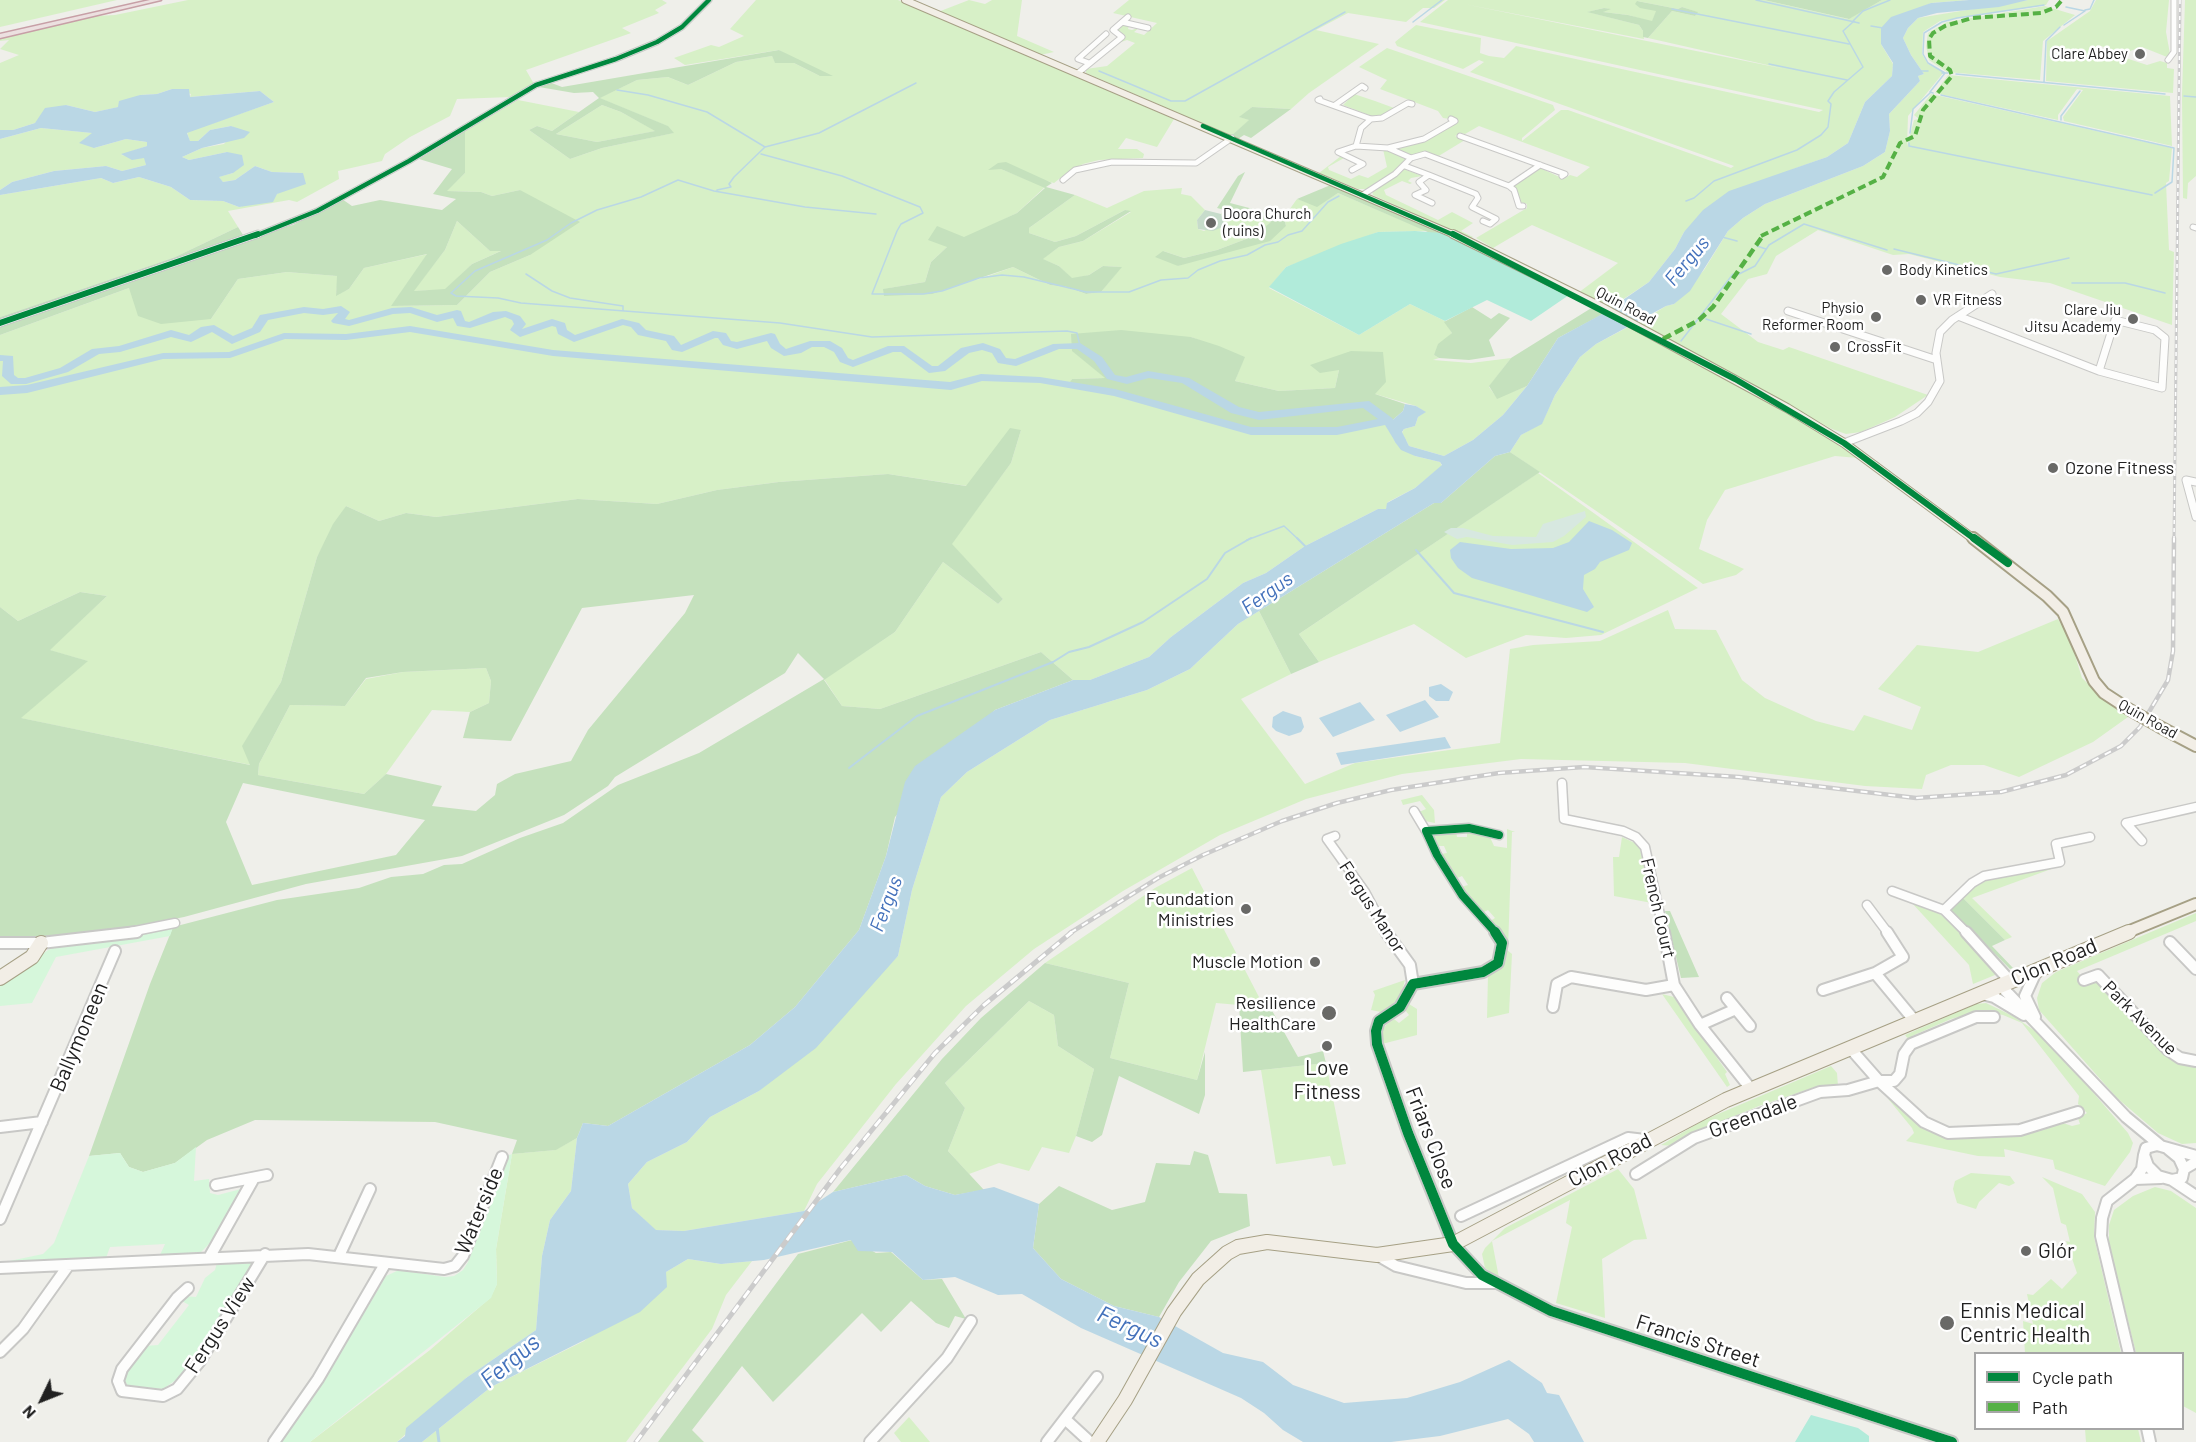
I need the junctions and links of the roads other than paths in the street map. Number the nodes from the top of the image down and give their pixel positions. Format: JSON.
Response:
{"nodes":[{"id":1,"x":146,"y":0,"type":"edge"},
{"id":2,"x":158,"y":0,"type":"edge"},
{"id":3,"x":709,"y":0,"type":"edge"},
{"id":4,"x":905,"y":0,"type":"edge"},
{"id":5,"x":2174,"y":0,"type":"edge"},
{"id":6,"x":1128,"y":17,"type":"dead end"},
{"id":7,"x":1122,"y":22,"type":"junction"},
{"id":8,"x":1148,"y":28,"type":"dead end"},
{"id":9,"x":0,"y":34,"type":"edge"},
{"id":10,"x":1106,"y":34,"type":"dead end"},
{"id":11,"x":1100,"y":39,"type":"junction"},
{"id":12,"x":1110,"y":42,"type":"dead end"},
{"id":13,"x":2168,"y":60,"type":"dead end"},
{"id":14,"x":1089,"y":63,"type":"junction"},
{"id":15,"x":1078,"y":73,"type":"junction"},
{"id":16,"x":1365,"y":88,"type":"dead end"},
{"id":17,"x":1320,"y":99,"type":"dead end"},
{"id":18,"x":1412,"y":104,"type":"dead end"},
{"id":19,"x":1335,"y":105,"type":"junction"},
{"id":20,"x":1371,"y":119,"type":"junction"},
{"id":21,"x":1451,"y":119,"type":"dead end"},
{"id":22,"x":1460,"y":136,"type":"dead end"},
{"id":23,"x":1232,"y":138,"type":"junction"},
{"id":24,"x":1356,"y":146,"type":"junction"},
{"id":25,"x":1388,"y":148,"type":"junction"},
{"id":26,"x":1411,"y":158,"type":"junction"},
{"id":27,"x":1540,"y":165,"type":"junction"},
{"id":28,"x":1405,"y":166,"type":"junction"},
{"id":29,"x":1352,"y":170,"type":"dead end"},
{"id":30,"x":1429,"y":175,"type":"junction"},
{"id":31,"x":1562,"y":176,"type":"dead end"},
{"id":32,"x":1063,"y":180,"type":"dead end"},
{"id":33,"x":1509,"y":186,"type":"junction"},
{"id":34,"x":1364,"y":194,"type":"junction"},
{"id":35,"x":1432,"y":203,"type":"dead end"},
{"id":36,"x":1523,"y":206,"type":"dead end"},
{"id":37,"x":1483,"y":221,"type":"dead end"},
{"id":38,"x":1992,"y":294,"type":"dead end"},
{"id":39,"x":1788,"y":311,"type":"dead end"},
{"id":40,"x":1958,"y":316,"type":"junction"},
{"id":41,"x":0,"y":323,"type":"edge"},
{"id":42,"x":1937,"y":360,"type":"junction"},
{"id":43,"x":2099,"y":370,"type":"junction"},
{"id":44,"x":1844,"y":443,"type":"junction"},
{"id":45,"x":2196,"y":482,"type":"edge"},
{"id":46,"x":2196,"y":517,"type":"edge"},
{"id":47,"x":2196,"y":746,"type":"edge"},
{"id":48,"x":1562,"y":783,"type":"dead end"},
{"id":49,"x":2196,"y":808,"type":"edge"},
{"id":50,"x":1414,"y":811,"type":"dead end"},
{"id":51,"x":1426,"y":831,"type":"junction"},
{"id":52,"x":1499,"y":835,"type":"dead end"},
{"id":53,"x":1335,"y":836,"type":"dead end"},
{"id":54,"x":2090,"y":837,"type":"dead end"},
{"id":55,"x":2142,"y":841,"type":"dead end"},
{"id":56,"x":1892,"y":891,"type":"dead end"},
{"id":57,"x":2196,"y":904,"type":"edge"},
{"id":58,"x":1867,"y":905,"type":"dead end"},
{"id":59,"x":1944,"y":910,"type":"junction"},
{"id":60,"x":176,"y":923,"type":"dead end"},
{"id":61,"x":2170,"y":942,"type":"dead end"},
{"id":62,"x":0,"y":943,"type":"edge"},
{"id":63,"x":41,"y":943,"type":"junction"},
{"id":64,"x":115,"y":951,"type":"dead end"},
{"id":65,"x":2039,"y":968,"type":"junction"},
{"id":66,"x":2196,"y":969,"type":"edge"},
{"id":67,"x":1875,"y":974,"type":"junction"},
{"id":68,"x":0,"y":978,"type":"edge"},
{"id":69,"x":2084,"y":980,"type":"dead end"},
{"id":70,"x":2005,"y":983,"type":"junction"},
{"id":71,"x":1413,"y":984,"type":"junction"},
{"id":72,"x":1674,"y":985,"type":"junction"},
{"id":73,"x":1823,"y":990,"type":"dead end"},
{"id":74,"x":1980,"y":994,"type":"junction"},
{"id":75,"x":1727,"y":998,"type":"dead end"},
{"id":76,"x":1553,"y":1006,"type":"dead end"},
{"id":77,"x":1736,"y":1009,"type":"junction"},
{"id":78,"x":1994,"y":1017,"type":"dead end"},
{"id":79,"x":1914,"y":1020,"type":"junction"},
{"id":80,"x":1700,"y":1025,"type":"junction"},
{"id":81,"x":1750,"y":1026,"type":"dead end"},
{"id":82,"x":2048,"y":1034,"type":"junction"},
{"id":83,"x":1850,"y":1048,"type":"junction"},
{"id":84,"x":2196,"y":1061,"type":"edge"},
{"id":85,"x":1880,"y":1081,"type":"junction"},
{"id":86,"x":1751,"y":1089,"type":"junction"},
{"id":87,"x":2078,"y":1112,"type":"dead end"},
{"id":88,"x":2126,"y":1117,"type":"junction"},
{"id":89,"x":42,"y":1122,"type":"junction"},
{"id":90,"x":0,"y":1127,"type":"edge"},
{"id":91,"x":1646,"y":1140,"type":"junction"},
{"id":92,"x":2165,"y":1148,"type":"junction"},
{"id":93,"x":2145,"y":1151,"type":"junction"},
{"id":94,"x":2196,"y":1156,"type":"edge"},
{"id":95,"x":501,"y":1157,"type":"dead end"},
{"id":96,"x":2196,"y":1162,"type":"edge"},
{"id":97,"x":2184,"y":1172,"type":"junction"},
{"id":98,"x":1636,"y":1174,"type":"dead end"},
{"id":99,"x":267,"y":1175,"type":"dead end"},
{"id":100,"x":254,"y":1178,"type":"junction"},
{"id":101,"x":2135,"y":1179,"type":"junction"},
{"id":102,"x":2168,"y":1180,"type":"junction"},
{"id":103,"x":216,"y":1185,"type":"dead end"},
{"id":104,"x":370,"y":1189,"type":"dead end"},
{"id":105,"x":2196,"y":1194,"type":"edge"},
{"id":106,"x":1502,"y":1198,"type":"junction"},
{"id":107,"x":1510,"y":1214,"type":"junction"},
{"id":108,"x":1461,"y":1216,"type":"dead end"},
{"id":109,"x":0,"y":1219,"type":"edge"},
{"id":110,"x":1453,"y":1244,"type":"junction"},
{"id":111,"x":265,"y":1254,"type":"junction"},
{"id":112,"x":1377,"y":1255,"type":"junction"},
{"id":113,"x":339,"y":1256,"type":"junction"},
{"id":114,"x":209,"y":1257,"type":"junction"},
{"id":115,"x":385,"y":1264,"type":"junction"},
{"id":116,"x":68,"y":1266,"type":"junction"},
{"id":117,"x":0,"y":1268,"type":"edge"},
{"id":118,"x":1495,"y":1282,"type":"junction"},
{"id":119,"x":188,"y":1288,"type":"dead end"},
{"id":120,"x":971,"y":1322,"type":"dead end"},
{"id":121,"x":0,"y":1352,"type":"edge"},
{"id":122,"x":2129,"y":1352,"type":"edge"},
{"id":123,"x":1097,"y":1377,"type":"dead end"},
{"id":124,"x":1065,"y":1419,"type":"junction"},
{"id":125,"x":274,"y":1442,"type":"edge"},
{"id":126,"x":870,"y":1442,"type":"edge"},
{"id":127,"x":1047,"y":1442,"type":"edge"},
{"id":128,"x":1090,"y":1442,"type":"edge"},
{"id":129,"x":1097,"y":1442,"type":"edge"},
{"id":130,"x":1950,"y":1442,"type":"edge"}],
"edges":[{"from":1,"to":9,"type":"highway"},
{"from":2,"to":9,"type":"highway"},
{"from":3,"to":41,"type":"street"},
{"from":4,"to":15,"type":"main road","name":"Quin Road"},
{"from":5,"to":13,"type":"street"},
{"from":6,"to":7,"type":"street"},
{"from":7,"to":8,"type":"street"},
{"from":7,"to":14,"type":"street"},
{"from":10,"to":11,"type":"street"},
{"from":11,"to":12,"type":"street"},
{"from":11,"to":14,"type":"street"},
{"from":14,"to":15,"type":"street"},
{"from":15,"to":23,"type":"main road","name":"Quin Road"},
{"from":16,"to":19,"type":"street"},
{"from":17,"to":19,"type":"street"},
{"from":18,"to":20,"type":"street"},
{"from":19,"to":20,"type":"street"},
{"from":20,"to":24,"type":"street"},
{"from":21,"to":25,"type":"street"},
{"from":22,"to":27,"type":"street"},
{"from":23,"to":32,"type":"street"},
{"from":23,"to":34,"type":"main road","name":"Quin Road"},
{"from":24,"to":25,"type":"street"},
{"from":24,"to":29,"type":"street"},
{"from":25,"to":26,"type":"street"},
{"from":26,"to":28,"type":"street"},
{"from":26,"to":33,"type":"street"},
{"from":27,"to":31,"type":"street"},
{"from":27,"to":33,"type":"street"},
{"from":28,"to":30,"type":"street"},
{"from":28,"to":34,"type":"street"},
{"from":30,"to":35,"type":"street"},
{"from":30,"to":37,"type":"street"},
{"from":33,"to":36,"type":"street"},
{"from":34,"to":44,"type":"main road","name":"Quin Road"},
{"from":38,"to":40,"type":"street"},
{"from":39,"to":42,"type":"street"},
{"from":40,"to":42,"type":"street"},
{"from":40,"to":43,"type":"street"},
{"from":42,"to":44,"type":"street"},
{"from":43,"to":43,"type":"street"},
{"from":44,"to":47,"type":"main road","name":"Quin Road","bridge":true},
{"from":45,"to":46,"type":"street"},
{"from":48,"to":72,"type":"street","name":"French Court"},
{"from":49,"to":55,"type":"street"},
{"from":50,"to":51,"type":"street"},
{"from":51,"to":52,"type":"street"},
{"from":51,"to":71,"type":"street"},
{"from":53,"to":71,"type":"street","name":"Fergus Manor"},
{"from":54,"to":59,"type":"street"},
{"from":56,"to":59,"type":"street"},
{"from":57,"to":65,"type":"main road","name":"Clon Road"},
{"from":58,"to":67,"type":"street"},
{"from":59,"to":70,"type":"street"},
{"from":60,"to":63,"type":"street"},
{"from":61,"to":66,"type":"street"},
{"from":62,"to":63,"type":"street"},
{"from":63,"to":68,"type":"main road"},
{"from":64,"to":89,"type":"street","name":"Ballymoneen"},
{"from":65,"to":70,"type":"main road","name":"Clon Road"},
{"from":65,"to":82,"type":"street"},
{"from":67,"to":73,"type":"street"},
{"from":67,"to":79,"type":"street"},
{"from":69,"to":84,"type":"street","name":"Park Avenue"},
{"from":70,"to":74,"type":"main road","name":"Clon Road"},
{"from":70,"to":82,"type":"street"},
{"from":71,"to":110,"type":"street","name":"Friars Close"},
{"from":72,"to":76,"type":"street"},
{"from":72,"to":80,"type":"street","name":"French Court"},
{"from":74,"to":79,"type":"main road","name":"Clon Road"},
{"from":74,"to":82,"type":"street"},
{"from":75,"to":77,"type":"street"},
{"from":77,"to":80,"type":"street"},
{"from":77,"to":81,"type":"street"},
{"from":78,"to":85,"type":"street","name":"Greendale"},
{"from":79,"to":83,"type":"main road","name":"Clon Road"},
{"from":80,"to":86,"type":"street","name":"French Court"},
{"from":82,"to":88,"type":"street"},
{"from":83,"to":85,"type":"street"},
{"from":83,"to":86,"type":"main road","name":"Clon Road"},
{"from":85,"to":87,"type":"street"},
{"from":85,"to":98,"type":"street","name":"Greendale"},
{"from":86,"to":91,"type":"main road","name":"Clon Road"},
{"from":88,"to":92,"type":"street"},
{"from":88,"to":93,"type":"street"},
{"from":89,"to":90,"type":"street"},
{"from":89,"to":109,"type":"street","name":"Ballymoneen"},
{"from":91,"to":106,"type":"street"},
{"from":91,"to":107,"type":"main road","name":"Clon Road"},
{"from":92,"to":93,"type":"street"},
{"from":92,"to":94,"type":"street"},
{"from":92,"to":97,"type":"street"},
{"from":93,"to":101,"type":"street"},
{"from":93,"to":102,"type":"street"},
{"from":95,"to":115,"type":"street","name":"Waterside"},
{"from":96,"to":97,"type":"street"},
{"from":97,"to":102,"type":"street"},
{"from":97,"to":105,"type":"street"},
{"from":99,"to":100,"type":"street"},
{"from":100,"to":103,"type":"street"},
{"from":100,"to":114,"type":"street"},
{"from":101,"to":102,"type":"street"},
{"from":101,"to":122,"type":"street"},
{"from":102,"to":105,"type":"street"},
{"from":104,"to":113,"type":"street"},
{"from":106,"to":107,"type":"street"},
{"from":106,"to":108,"type":"street"},
{"from":107,"to":110,"type":"main road","name":"Clon Road"},
{"from":110,"to":112,"type":"main road","name":"Clon Road"},
{"from":110,"to":118,"type":"street","name":"Francis Street"},
{"from":111,"to":113,"type":"street"},
{"from":111,"to":114,"type":"street"},
{"from":111,"to":119,"type":"street","name":"Fergus View"},
{"from":112,"to":118,"type":"street"},
{"from":112,"to":129,"type":"main road","name":"Clon Road"},
{"from":113,"to":115,"type":"street"},
{"from":114,"to":116,"type":"street"},
{"from":115,"to":125,"type":"street"},
{"from":116,"to":117,"type":"street"},
{"from":116,"to":121,"type":"street"},
{"from":118,"to":130,"type":"street","name":"Francis Street"},
{"from":120,"to":126,"type":"street"},
{"from":123,"to":124,"type":"street"},
{"from":124,"to":127,"type":"street"},
{"from":124,"to":128,"type":"street"}]}
